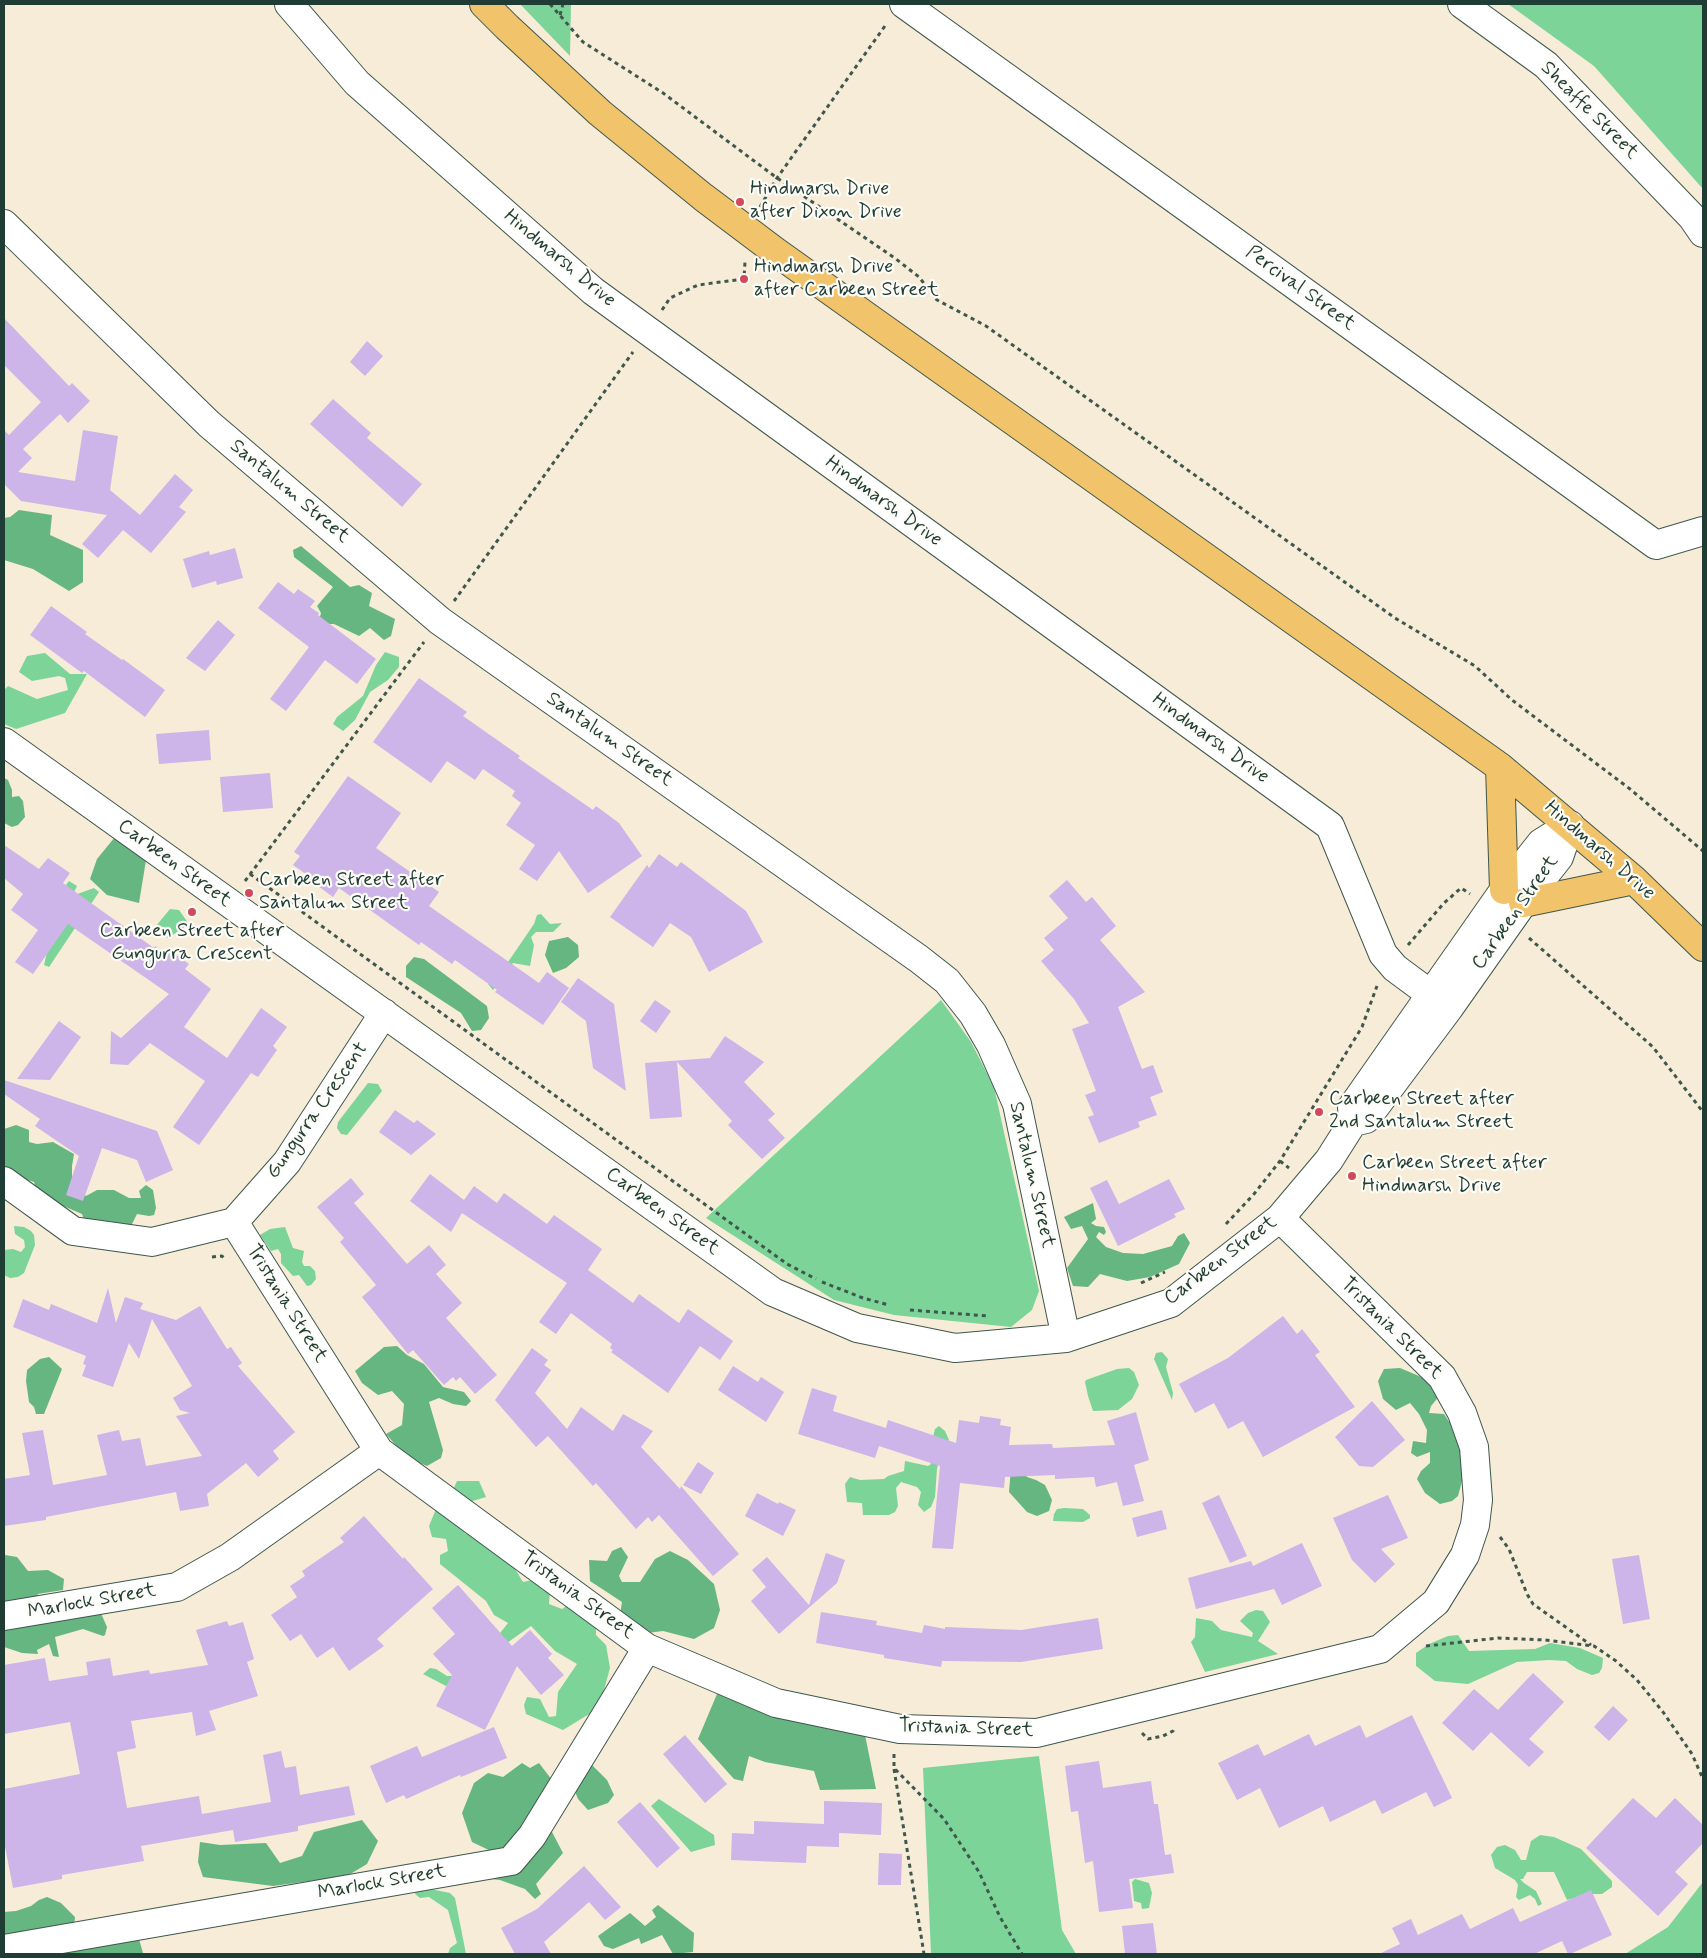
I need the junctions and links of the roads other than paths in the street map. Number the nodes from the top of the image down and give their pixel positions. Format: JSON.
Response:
{"nodes":[{"id":1,"x":289,"y":4,"type":"edge"},
{"id":2,"x":484,"y":4,"type":"edge"},
{"id":3,"x":1462,"y":4,"type":"edge"},
{"id":4,"x":908,"y":10,"type":"edge"},
{"id":5,"x":4,"y":224,"type":"edge"},
{"id":6,"x":1703,"y":232,"type":"edge"},
{"id":7,"x":1703,"y":531,"type":"edge"},
{"id":8,"x":4,"y":742,"type":"edge"},
{"id":9,"x":1500,"y":767,"type":"junction"},
{"id":10,"x":1570,"y":825,"type":"junction"},
{"id":11,"x":1634,"y":880,"type":"junction"},
{"id":12,"x":1513,"y":896,"type":"junction"},
{"id":13,"x":1682,"y":926,"type":"junction"},
{"id":14,"x":1703,"y":947,"type":"edge"},
{"id":15,"x":1703,"y":954,"type":"edge"},
{"id":16,"x":1439,"y":1002,"type":"junction"},
{"id":17,"x":384,"y":1013,"type":"junction"},
{"id":18,"x":4,"y":1181,"type":"edge"},
{"id":19,"x":1280,"y":1218,"type":"junction"},
{"id":20,"x":234,"y":1222,"type":"junction"},
{"id":21,"x":1066,"y":1338,"type":"junction"},
{"id":22,"x":379,"y":1451,"type":"junction"},
{"id":23,"x":4,"y":1616,"type":"edge"},
{"id":24,"x":647,"y":1648,"type":"junction"},
{"id":25,"x":4,"y":1949,"type":"edge"}],
"edges":[{"from":1,"to":16,"type":"street","name":"Hindmarsh Drive"},
{"from":2,"to":9,"type":"main road","name":"Hindmarsh Drive"},
{"from":3,"to":6,"type":"street","name":"Sheaffe Street"},
{"from":4,"to":7,"type":"street","name":"Percival Street"},
{"from":5,"to":21,"type":"street","name":"Santalum Street"},
{"from":8,"to":17,"type":"street","name":"Carbeen Street"},
{"from":9,"to":10,"type":"main road","name":"Hindmarsh Drive"},
{"from":9,"to":12,"type":"main road"},
{"from":10,"to":11,"type":"main road","name":"Hindmarsh Drive"},
{"from":10,"to":12,"type":"street","name":"Carbeen Street"},
{"from":11,"to":12,"type":"main road"},
{"from":11,"to":13,"type":"main road","name":"Hindmarsh Drive"},
{"from":12,"to":16,"type":"street","name":"Carbeen Street"},
{"from":13,"to":14,"type":"main road","name":"Hindmarsh Drive"},
{"from":13,"to":15,"type":"main road","name":"Hindmarsh Drive"},
{"from":16,"to":19,"type":"street","name":"Carbeen Street"},
{"from":17,"to":20,"type":"street","name":"Gungurra Crescent"},
{"from":17,"to":21,"type":"street","name":"Carbeen Street"},
{"from":18,"to":20,"type":"street"},
{"from":19,"to":21,"type":"street","name":"Carbeen Street"},
{"from":19,"to":24,"type":"street","name":"Tristania Street"},
{"from":20,"to":22,"type":"street","name":"Tristania Street"},
{"from":22,"to":23,"type":"street","name":"Marlock Street"},
{"from":22,"to":24,"type":"street","name":"Tristania Street"},
{"from":24,"to":25,"type":"street","name":"Marlock Street"}]}
